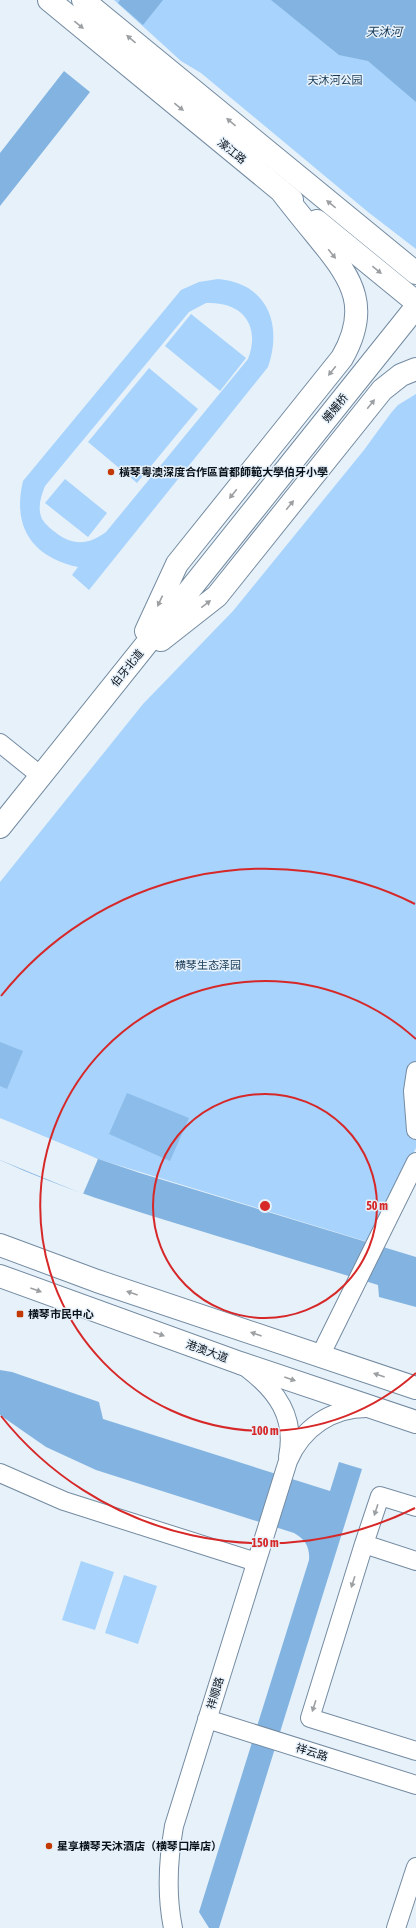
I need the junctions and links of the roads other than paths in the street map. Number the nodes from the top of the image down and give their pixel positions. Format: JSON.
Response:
{"nodes":[{"id":1,"x":49,"y":0,"type":"edge"},
{"id":2,"x":83,"y":0,"type":"edge"},
{"id":3,"x":281,"y":191,"type":"junction"},
{"id":4,"x":416,"y":273,"type":"edge"},
{"id":5,"x":416,"y":302,"type":"edge"},
{"id":6,"x":416,"y":307,"type":"edge"},
{"id":7,"x":416,"y":369,"type":"edge"},
{"id":8,"x":254,"y":509,"type":"joint"},
{"id":9,"x":131,"y":663,"type":"junction"},
{"id":10,"x":0,"y":743,"type":"edge"},
{"id":11,"x":41,"y":776,"type":"junction"},
{"id":12,"x":0,"y":828,"type":"edge"},
{"id":13,"x":416,"y":1071,"type":"edge"},
{"id":14,"x":416,"y":1130,"type":"edge"},
{"id":15,"x":416,"y":1162,"type":"edge"},
{"id":16,"x":0,"y":1244,"type":"edge"},
{"id":17,"x":0,"y":1276,"type":"edge"},
{"id":18,"x":320,"y":1356,"type":"junction"},
{"id":19,"x":240,"y":1363,"type":"junction"},
{"id":20,"x":416,"y":1388,"type":"edge"},
{"id":21,"x":379,"y":1409,"type":"junction"},
{"id":22,"x":416,"y":1422,"type":"edge"},
{"id":23,"x":288,"y":1461,"type":"junction"},
{"id":24,"x":0,"y":1473,"type":"edge"},
{"id":25,"x":416,"y":1507,"type":"edge"},
{"id":26,"x":364,"y":1544,"type":"junction"},
{"id":27,"x":416,"y":1561,"type":"edge"},
{"id":28,"x":256,"y":1562,"type":"junction"},
{"id":29,"x":207,"y":1719,"type":"junction"},
{"id":30,"x":416,"y":1752,"type":"edge"},
{"id":31,"x":416,"y":1785,"type":"edge"},
{"id":32,"x":416,"y":1868,"type":"edge"},
{"id":33,"x":173,"y":1928,"type":"edge"},
{"id":34,"x":396,"y":1928,"type":"edge"}],
"edges":[{"from":1,"to":3,"type":"main road","name":"濠江路","one_way":true},
{"from":4,"to":2,"type":"main road","name":"濠江路","one_way":true},
{"from":3,"to":5,"type":"main road","name":"濠江路","one_way":true},
{"from":3,"to":9,"type":"main road","one_way":true},
{"from":6,"to":8,"type":"main road","name":"姗姗桥"},
{"from":9,"to":7,"type":"main road","one_way":true},
{"from":8,"to":9,"type":"main road","name":"伯牙北道"},
{"from":9,"to":11,"type":"main road","name":"伯牙北道"},
{"from":10,"to":11,"type":"street"},
{"from":11,"to":12,"type":"main road","name":"伯牙北道"},
{"from":13,"to":14,"type":"street"},
{"from":15,"to":18,"type":"street"},
{"from":18,"to":16,"type":"main road","one_way":true},
{"from":17,"to":19,"type":"main road","name":"港澳大道","one_way":true},
{"from":20,"to":18,"type":"main road","one_way":true},
{"from":19,"to":21,"type":"main road","name":"港澳大道","one_way":true},
{"from":19,"to":23,"type":"street","name":"祥顺路"},
{"from":21,"to":22,"type":"main road","name":"港澳大道"},
{"from":21,"to":23,"type":"street","name":"祥顺路"},
{"from":23,"to":28,"type":"street","name":"祥顺路"},
{"from":24,"to":28,"type":"street"},
{"from":25,"to":26,"type":"street","one_way":true},
{"from":26,"to":27,"type":"street"},
{"from":26,"to":30,"type":"street","one_way":true},
{"from":28,"to":29,"type":"street","name":"祥顺路"},
{"from":29,"to":31,"type":"street","name":"祥云路"},
{"from":29,"to":33,"type":"street","name":"祥顺路"},
{"from":32,"to":34,"type":"street"}]}
